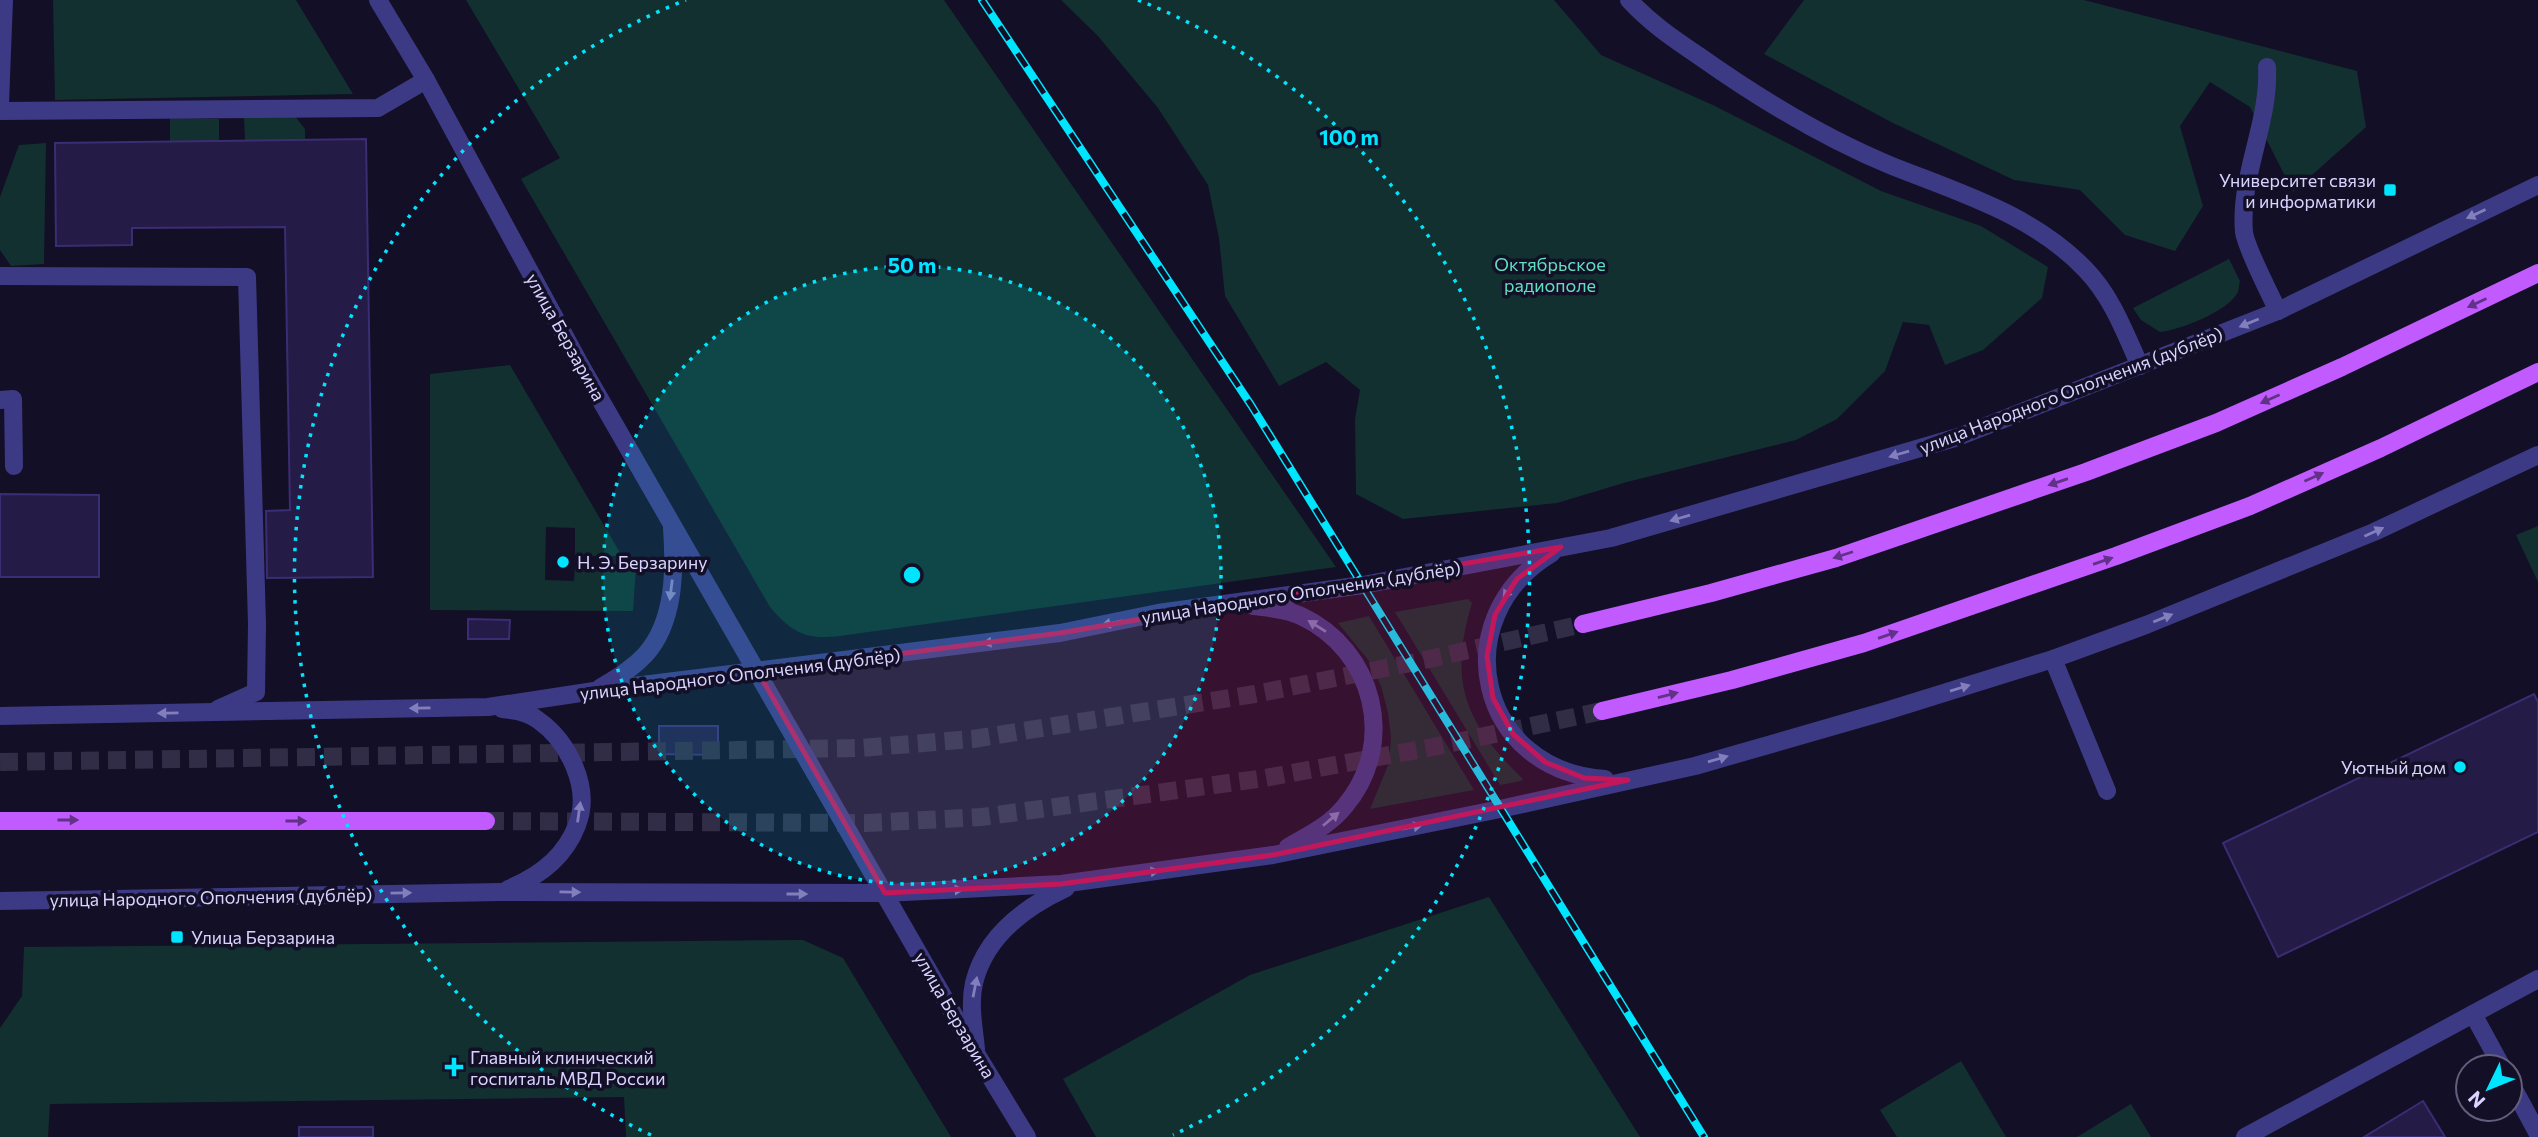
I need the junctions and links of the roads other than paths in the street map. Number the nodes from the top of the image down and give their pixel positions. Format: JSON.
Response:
{"nodes":[{"id":1,"x":4,"y":0,"type":"edge"},
{"id":2,"x":378,"y":0,"type":"edge"},
{"id":3,"x":1629,"y":0,"type":"edge"},
{"id":4,"x":2267,"y":67,"type":"dead end"},
{"id":5,"x":426,"y":80,"type":"junction"},
{"id":6,"x":0,"y":104,"type":"edge"},
{"id":7,"x":0,"y":111,"type":"edge"},
{"id":8,"x":2538,"y":185,"type":"edge"},
{"id":9,"x":2538,"y":273,"type":"edge"},
{"id":10,"x":0,"y":276,"type":"edge"},
{"id":11,"x":2278,"y":311,"type":"junction"},
{"id":12,"x":2140,"y":366,"type":"junction"},
{"id":13,"x":2538,"y":372,"type":"edge"},
{"id":14,"x":0,"y":400,"type":"edge"},
{"id":15,"x":2538,"y":455,"type":"edge"},
{"id":16,"x":14,"y":466,"type":"dead end"},
{"id":17,"x":672,"y":522,"type":"junction"},
{"id":18,"x":1561,"y":547,"type":"junction"},
{"id":19,"x":1227,"y":603,"type":"junction"},
{"id":20,"x":1583,"y":624,"type":"tunnel mouth"},
{"id":21,"x":2053,"y":659,"type":"junction"},
{"id":22,"x":758,"y":672,"type":"junction"},
{"id":23,"x":594,"y":691,"type":"junction"},
{"id":24,"x":488,"y":707,"type":"junction"},
{"id":25,"x":1602,"y":711,"type":"tunnel mouth"},
{"id":26,"x":212,"y":712,"type":"junction"},
{"id":27,"x":0,"y":716,"type":"edge"},
{"id":28,"x":1628,"y":780,"type":"junction"},
{"id":29,"x":2107,"y":791,"type":"dead end"},
{"id":30,"x":0,"y":821,"type":"edge"},
{"id":31,"x":486,"y":821,"type":"tunnel mouth"},
{"id":32,"x":1273,"y":855,"type":"junction"},
{"id":33,"x":1082,"y":881,"type":"junction"},
{"id":34,"x":501,"y":891,"type":"junction"},
{"id":35,"x":885,"y":893,"type":"junction"},
{"id":36,"x":0,"y":901,"type":"edge"},
{"id":37,"x":2538,"y":979,"type":"edge"},
{"id":38,"x":2473,"y":1014,"type":"junction"},
{"id":39,"x":2494,"y":1053,"type":"edge"},
{"id":40,"x":977,"y":1055,"type":"junction"},
{"id":41,"x":2524,"y":1108,"type":"edge"},
{"id":42,"x":2538,"y":1134,"type":"edge"},
{"id":43,"x":1027,"y":1137,"type":"edge"},
{"id":44,"x":2245,"y":1137,"type":"edge"}],
"edges":[{"from":1,"to":6,"type":"street"},
{"from":2,"to":5,"type":"street","name":"улица Берзарина"},
{"from":3,"to":12,"type":"street"},
{"from":4,"to":11,"type":"street"},
{"from":5,"to":7,"type":"street"},
{"from":5,"to":17,"type":"street","name":"улица Берзарина"},
{"from":8,"to":11,"type":"street","name":"улица Народного Ополчения (дублёр)","one_way":true},
{"from":9,"to":20,"type":"main road","one_way":true},
{"from":10,"to":26,"type":"street"},
{"from":11,"to":12,"type":"street","name":"улица Народного Ополчения (дублёр)","one_way":true},
{"from":12,"to":18,"type":"street","name":"улица Народного Ополчения (дублёр)","one_way":true},
{"from":25,"to":13,"type":"main road","one_way":true},
{"from":14,"to":16,"type":"street"},
{"from":21,"to":15,"type":"street","name":"улица Народного Ополчения (дублёр)","one_way":true},
{"from":17,"to":22,"type":"street","name":"улица Берзарина"},
{"from":17,"to":23,"type":"street","one_way":true},
{"from":18,"to":19,"type":"street","name":"улица Народного Ополчения (дублёр)"},
{"from":18,"to":28,"type":"street","one_way":true},
{"from":19,"to":22,"type":"street","name":"улица Народного Ополчения (дублёр)","one_way":true},
{"from":32,"to":19,"type":"street","one_way":true},
{"from":28,"to":21,"type":"street","name":"улица Народного Ополчения (дублёр)","one_way":true},
{"from":21,"to":29,"type":"street"},
{"from":22,"to":23,"type":"street","name":"улица Народного Ополчения (дублёр)"},
{"from":22,"to":35,"type":"street","name":"улица Берзарина"},
{"from":23,"to":24,"type":"street","name":"улица Народного Ополчения (дублёр)"},
{"from":24,"to":26,"type":"street","name":"улица Народного Ополчения (дублёр)","one_way":true},
{"from":34,"to":24,"type":"street","one_way":true},
{"from":26,"to":27,"type":"street","name":"улица Народного Ополчения (дублёр)","one_way":true},
{"from":32,"to":28,"type":"street","name":"улица Народного Ополчения (дублёр)","one_way":true},
{"from":30,"to":31,"type":"main road","one_way":true},
{"from":33,"to":32,"type":"street","name":"улица Народного Ополчения (дублёр)","one_way":true},
{"from":35,"to":33,"type":"street","name":"улица Народного Ополчения (дублёр)","one_way":true},
{"from":40,"to":33,"type":"street","one_way":true},
{"from":34,"to":35,"type":"street","name":"улица Народного Ополчения (дублёр)","one_way":true},
{"from":36,"to":34,"type":"street","name":"улица Народного Ополчения (дублёр)","one_way":true},
{"from":35,"to":40,"type":"street","name":"улица Берзарина"},
{"from":37,"to":38,"type":"street"},
{"from":38,"to":39,"type":"street"},
{"from":38,"to":44,"type":"street"},
{"from":40,"to":43,"type":"street","name":"улица Берзарина"},
{"from":41,"to":42,"type":"street"}]}
